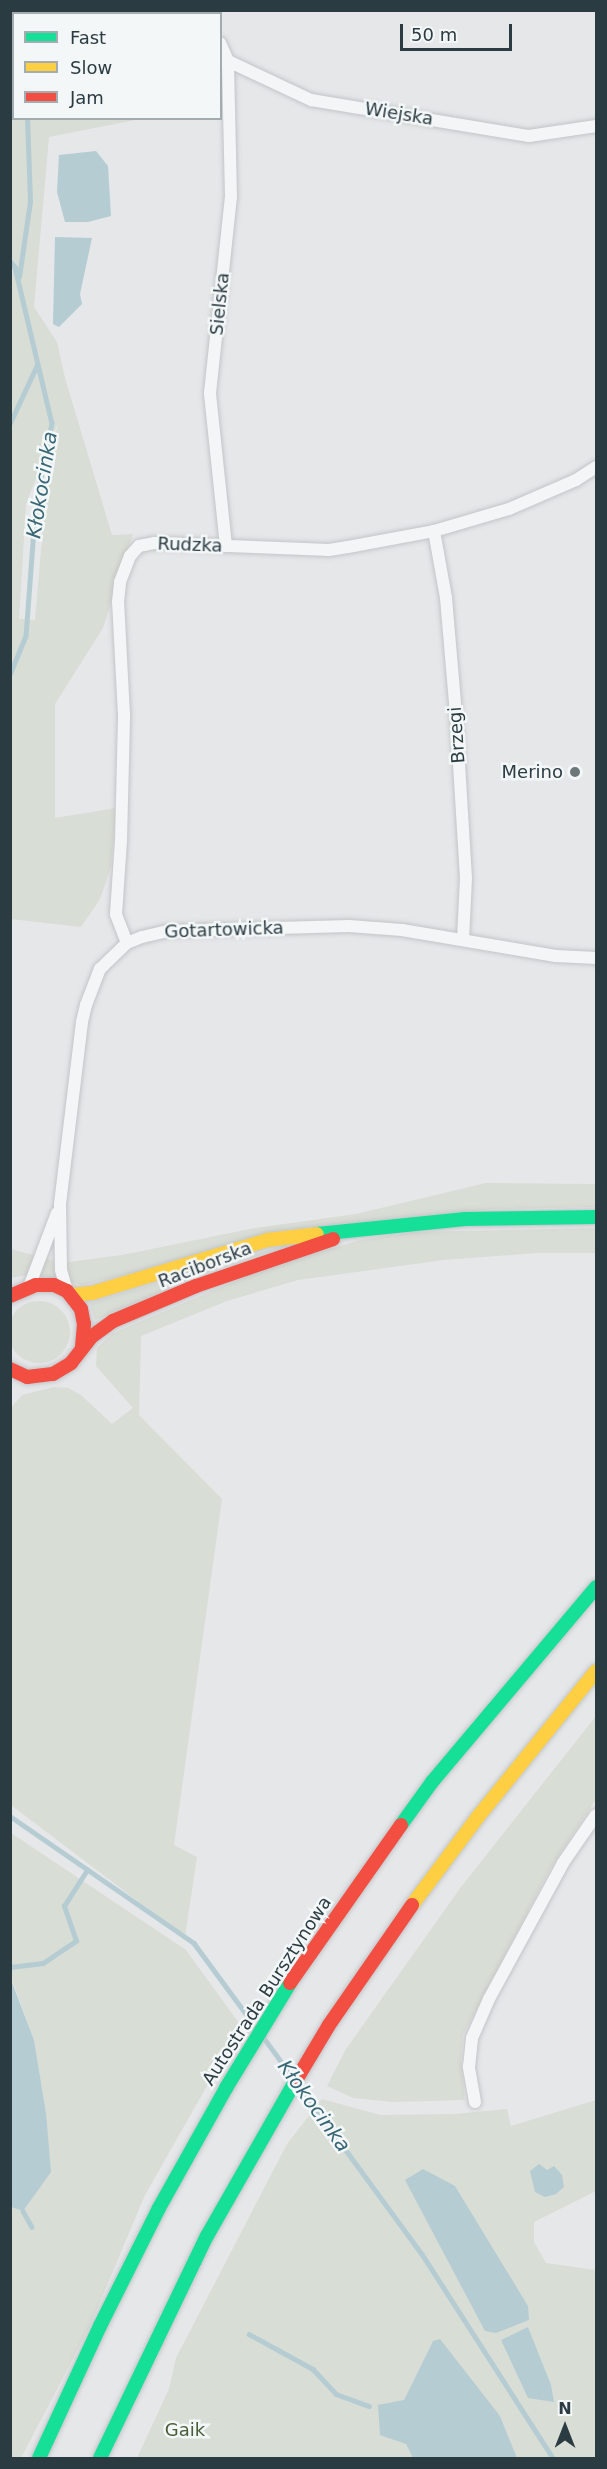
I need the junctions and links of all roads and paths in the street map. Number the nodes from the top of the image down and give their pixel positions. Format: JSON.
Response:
{"nodes":[{"id":1,"x":222,"y":48,"type":"edge"},
{"id":2,"x":228,"y":61,"type":"junction"},
{"id":3,"x":597,"y":126,"type":"edge"},
{"id":4,"x":597,"y":467,"type":"edge"},
{"id":5,"x":434,"y":531,"type":"junction"},
{"id":6,"x":226,"y":546,"type":"junction"},
{"id":7,"x":463,"y":940,"type":"junction"},
{"id":8,"x":127,"y":943,"type":"junction"},
{"id":9,"x":597,"y":958,"type":"edge"},
{"id":10,"x":60,"y":1204,"type":"junction"},
{"id":11,"x":597,"y":1217,"type":"edge"},
{"id":12,"x":352,"y":1232,"type":"junction"},
{"id":13,"x":29,"y":1287,"type":"junction"},
{"id":14,"x":70,"y":1293,"type":"junction"},
{"id":15,"x":10,"y":1296,"type":"edge"},
{"id":16,"x":81,"y":1350,"type":"junction"},
{"id":17,"x":10,"y":1369,"type":"edge"},
{"id":18,"x":27,"y":1377,"type":"junction"},
{"id":19,"x":14,"y":1386,"type":"dead end"},
{"id":20,"x":597,"y":1587,"type":"edge"},
{"id":21,"x":597,"y":1671,"type":"edge"},
{"id":22,"x":597,"y":1815,"type":"edge"},
{"id":23,"x":475,"y":2102,"type":"dead end"},
{"id":24,"x":39,"y":2458,"type":"edge"},
{"id":25,"x":100,"y":2458,"type":"edge"}],
"edges":[{"from":1,"to":2,"type":"street"},
{"from":2,"to":3,"type":"street","name":"Wiejska"},
{"from":2,"to":6,"type":"street","name":"Sielska"},
{"from":4,"to":5,"type":"street","name":"Rudzka"},
{"from":5,"to":6,"type":"street","name":"Rudzka"},
{"from":5,"to":7,"type":"street","name":"Brzegi"},
{"from":6,"to":8,"type":"street","name":"Rudzka"},
{"from":7,"to":8,"type":"street","name":"Gotartowicka"},
{"from":7,"to":9,"type":"street","name":"Gotartowicka"},
{"from":8,"to":10,"type":"street","name":"Gotartowicka"},
{"from":10,"to":13,"type":"street","name":"Gotartowicka"},
{"from":10,"to":14,"type":"street","name":"Gotartowicka"},
{"from":11,"to":12,"type":"main road","name":"Raciborska"},
{"from":12,"to":14,"type":"main road","name":"Raciborska"},
{"from":12,"to":16,"type":"main road","name":"Raciborska"},
{"from":13,"to":14,"type":"main road"},
{"from":13,"to":15,"type":"main road"},
{"from":14,"to":16,"type":"main road"},
{"from":16,"to":18,"type":"main road","name":"Raciborska"},
{"from":17,"to":18,"type":"main road"},
{"from":18,"to":19,"type":"main road"},
{"from":20,"to":24,"type":"main road","name":"Autostrada Bursztynowa"},
{"from":21,"to":25,"type":"main road"},
{"from":22,"to":23,"type":"street"}]}
